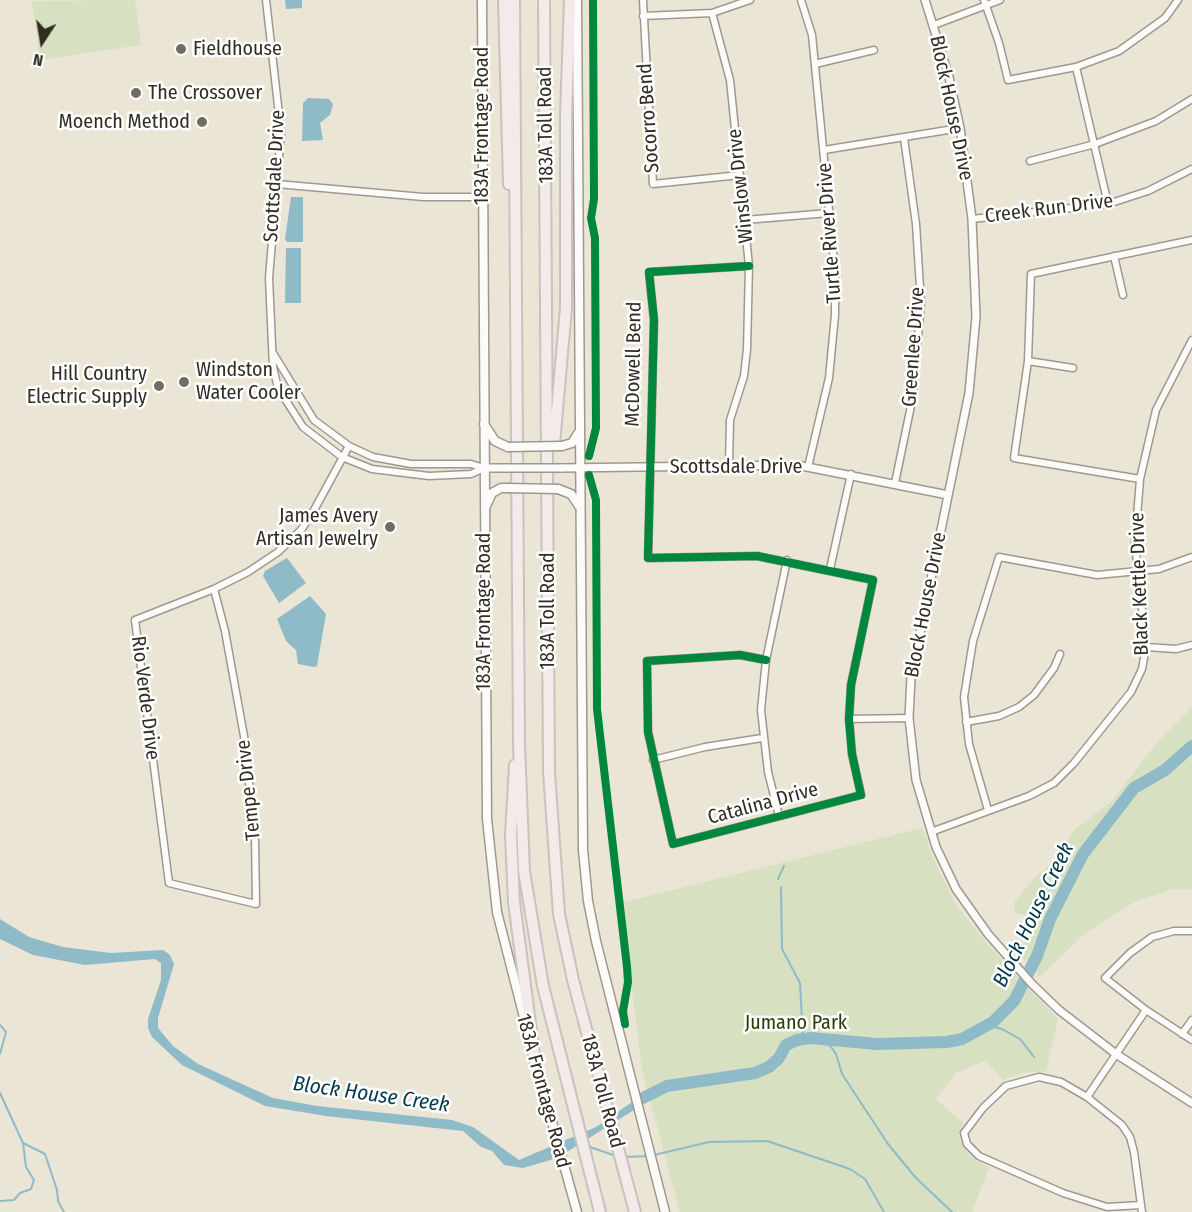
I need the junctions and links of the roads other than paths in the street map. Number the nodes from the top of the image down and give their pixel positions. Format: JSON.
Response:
{"nodes":[{"id":1,"x":266,"y":0,"type":"edge"},
{"id":2,"x":482,"y":0,"type":"edge"},
{"id":3,"x":504,"y":0,"type":"edge"},
{"id":4,"x":514,"y":0,"type":"edge"},
{"id":5,"x":544,"y":0,"type":"edge"},
{"id":6,"x":570,"y":0,"type":"edge"},
{"id":7,"x":577,"y":0,"type":"edge"},
{"id":8,"x":643,"y":0,"type":"edge"},
{"id":9,"x":750,"y":0,"type":"edge"},
{"id":10,"x":801,"y":0,"type":"edge"},
{"id":11,"x":925,"y":0,"type":"edge"},
{"id":12,"x":1000,"y":0,"type":"edge"},
{"id":13,"x":1178,"y":0,"type":"edge"},
{"id":14,"x":985,"y":3,"type":"edge"},
{"id":15,"x":712,"y":14,"type":"junction"},
{"id":16,"x":643,"y":16,"type":"junction"},
{"id":17,"x":934,"y":25,"type":"junction"},
{"id":18,"x":874,"y":50,"type":"dead end"},
{"id":19,"x":815,"y":64,"type":"junction"},
{"id":20,"x":1076,"y":67,"type":"junction"},
{"id":21,"x":1192,"y":99,"type":"edge"},
{"id":22,"x":960,"y":128,"type":"junction"},
{"id":23,"x":904,"y":138,"type":"junction"},
{"id":24,"x":1095,"y":144,"type":"junction"},
{"id":25,"x":824,"y":150,"type":"junction"},
{"id":26,"x":1030,"y":161,"type":"dead end"},
{"id":27,"x":1192,"y":169,"type":"edge"},
{"id":28,"x":740,"y":175,"type":"junction"},
{"id":29,"x":277,"y":184,"type":"junction"},
{"id":30,"x":483,"y":197,"type":"junction"},
{"id":31,"x":1108,"y":204,"type":"junction"},
{"id":32,"x":829,"y":213,"type":"junction"},
{"id":33,"x":972,"y":219,"type":"junction"},
{"id":34,"x":745,"y":220,"type":"junction"},
{"id":35,"x":1192,"y":240,"type":"edge"},
{"id":36,"x":1114,"y":256,"type":"junction"},
{"id":37,"x":749,"y":266,"type":"junction"},
{"id":38,"x":517,"y":271,"type":"junction"},
{"id":39,"x":1123,"y":295,"type":"dead end"},
{"id":40,"x":1191,"y":342,"type":"edge"},
{"id":41,"x":272,"y":353,"type":"junction"},
{"id":42,"x":1028,"y":361,"type":"junction"},
{"id":43,"x":1073,"y":368,"type":"dead end"},
{"id":44,"x":484,"y":424,"type":"junction"},
{"id":45,"x":580,"y":430,"type":"junction"},
{"id":46,"x":349,"y":446,"type":"junction"},
{"id":47,"x":342,"y":457,"type":"junction"},
{"id":48,"x":648,"y":466,"type":"junction"},
{"id":49,"x":729,"y":466,"type":"junction"},
{"id":50,"x":808,"y":466,"type":"junction"},
{"id":51,"x":579,"y":467,"type":"junction"},
{"id":52,"x":484,"y":468,"type":"junction"},
{"id":53,"x":851,"y":474,"type":"junction"},
{"id":54,"x":1140,"y":479,"type":"junction"},
{"id":55,"x":895,"y":483,"type":"junction"},
{"id":56,"x":948,"y":495,"type":"junction"},
{"id":57,"x":579,"y":506,"type":"junction"},
{"id":58,"x":548,"y":507,"type":"junction"},
{"id":59,"x":484,"y":511,"type":"junction"},
{"id":60,"x":1192,"y":557,"type":"edge"},
{"id":61,"x":787,"y":560,"type":"junction"},
{"id":62,"x":830,"y":569,"type":"junction"},
{"id":63,"x":1137,"y":572,"type":"junction"},
{"id":64,"x":214,"y":589,"type":"junction"},
{"id":65,"x":1192,"y":645,"type":"edge"},
{"id":66,"x":1146,"y":647,"type":"junction"},
{"id":67,"x":1060,"y":654,"type":"dead end"},
{"id":68,"x":766,"y":660,"type":"junction"},
{"id":69,"x":909,"y":718,"type":"junction"},
{"id":70,"x":849,"y":719,"type":"junction"},
{"id":71,"x":966,"y":722,"type":"junction"},
{"id":72,"x":762,"y":738,"type":"junction"},
{"id":73,"x":519,"y":744,"type":"junction"},
{"id":74,"x":653,"y":760,"type":"junction"},
{"id":75,"x":988,"y":810,"type":"junction"},
{"id":76,"x":779,"y":816,"type":"junction"},
{"id":77,"x":931,"y":832,"type":"junction"},
{"id":78,"x":169,"y":883,"type":"joint"},
{"id":79,"x":1192,"y":931,"type":"edge"},
{"id":80,"x":1146,"y":1010,"type":"junction"},
{"id":81,"x":1192,"y":1020,"type":"edge"},
{"id":82,"x":1182,"y":1034,"type":"junction"},
{"id":83,"x":1192,"y":1040,"type":"edge"},
{"id":84,"x":1116,"y":1054,"type":"junction"},
{"id":85,"x":536,"y":1061,"type":"junction"},
{"id":86,"x":1087,"y":1097,"type":"junction"},
{"id":87,"x":1192,"y":1103,"type":"edge"},
{"id":88,"x":1142,"y":1208,"type":"edge"},
{"id":89,"x":576,"y":1209,"type":"edge"},
{"id":90,"x":600,"y":1212,"type":"edge"},
{"id":91,"x":635,"y":1212,"type":"edge"},
{"id":92,"x":665,"y":1212,"type":"edge"}],
"edges":[{"from":1,"to":29,"type":"street","name":"Scottsdale Drive"},
{"from":2,"to":30,"type":"main road","name":"183A Frontage Road"},
{"from":3,"to":38,"type":"highway"},
{"from":4,"to":38,"type":"highway","name":"183A Toll Road"},
{"from":5,"to":58,"type":"highway","name":"183A Toll Road"},
{"from":6,"to":58,"type":"highway"},
{"from":7,"to":45,"type":"main road"},
{"from":8,"to":16,"type":"street","name":"Socorro Bend"},
{"from":9,"to":15,"type":"street"},
{"from":10,"to":19,"type":"street","name":"Turtle River Drive"},
{"from":11,"to":17,"type":"street","name":"Block House Drive"},
{"from":12,"to":14,"type":"street"},
{"from":13,"to":20,"type":"street"},
{"from":14,"to":17,"type":"street"},
{"from":14,"to":20,"type":"street"},
{"from":15,"to":16,"type":"street"},
{"from":15,"to":28,"type":"street","name":"Winslow Drive"},
{"from":16,"to":28,"type":"street","name":"Socorro Bend"},
{"from":17,"to":22,"type":"street","name":"Block House Drive"},
{"from":18,"to":19,"type":"street"},
{"from":19,"to":25,"type":"street","name":"Turtle River Drive"},
{"from":20,"to":24,"type":"street"},
{"from":21,"to":24,"type":"street"},
{"from":22,"to":23,"type":"street"},
{"from":22,"to":33,"type":"street","name":"Block House Drive"},
{"from":23,"to":25,"type":"street"},
{"from":23,"to":55,"type":"street","name":"Greenlee Drive"},
{"from":24,"to":26,"type":"street"},
{"from":24,"to":31,"type":"street"},
{"from":25,"to":32,"type":"street","name":"Turtle River Drive"},
{"from":27,"to":31,"type":"street","name":"Creek Run Drive"},
{"from":28,"to":34,"type":"street","name":"Winslow Drive"},
{"from":29,"to":30,"type":"street"},
{"from":29,"to":41,"type":"street","name":"Scottsdale Drive"},
{"from":30,"to":44,"type":"main road","name":"183A Frontage Road"},
{"from":31,"to":33,"type":"street","name":"Creek Run Drive"},
{"from":32,"to":34,"type":"street"},
{"from":32,"to":50,"type":"street","name":"Turtle River Drive"},
{"from":33,"to":56,"type":"street","name":"Block House Drive"},
{"from":34,"to":37,"type":"street","name":"Winslow Drive"},
{"from":35,"to":36,"type":"street"},
{"from":36,"to":39,"type":"street"},
{"from":36,"to":42,"type":"street"},
{"from":37,"to":48,"type":"street","name":"McDowell Bend"},
{"from":37,"to":49,"type":"street","name":"Winslow Drive"},
{"from":38,"to":73,"type":"highway","name":"183A Toll Road"},
{"from":40,"to":54,"type":"street","name":"Black Kettle Drive"},
{"from":41,"to":46,"type":"street","name":"Scottsdale Drive"},
{"from":41,"to":47,"type":"street","name":"Scottsdale Drive"},
{"from":42,"to":43,"type":"street"},
{"from":42,"to":54,"type":"street"},
{"from":44,"to":45,"type":"main road","bridge":true},
{"from":44,"to":52,"type":"main road","name":"183A Frontage Road"},
{"from":45,"to":51,"type":"main road"},
{"from":46,"to":47,"type":"street","name":"Rio Verde Drive"},
{"from":46,"to":52,"type":"street","name":"Scottsdale Drive"},
{"from":47,"to":52,"type":"street","name":"Scottsdale Drive"},
{"from":47,"to":64,"type":"street","name":"Rio Verde Drive"},
{"from":48,"to":49,"type":"street","name":"Scottsdale Drive"},
{"from":48,"to":51,"type":"street","name":"Scottsdale Drive"},
{"from":48,"to":61,"type":"street","name":"McDowell Bend"},
{"from":49,"to":50,"type":"street","name":"Scottsdale Drive"},
{"from":50,"to":53,"type":"street","name":"Scottsdale Drive"},
{"from":51,"to":52,"type":"street","name":"Scottsdale Drive","bridge":true},
{"from":51,"to":57,"type":"main road"},
{"from":52,"to":59,"type":"main road","name":"183A Frontage Road"},
{"from":53,"to":55,"type":"street","name":"Scottsdale Drive"},
{"from":53,"to":62,"type":"street"},
{"from":54,"to":63,"type":"street","name":"Black Kettle Drive"},
{"from":55,"to":56,"type":"street","name":"Scottsdale Drive"},
{"from":56,"to":69,"type":"street","name":"Block House Drive"},
{"from":57,"to":59,"type":"main road","bridge":true},
{"from":57,"to":92,"type":"main road"},
{"from":58,"to":91,"type":"highway","name":"183A Toll Road"},
{"from":59,"to":85,"type":"main road","name":"183A Frontage Road"},
{"from":60,"to":63,"type":"street"},
{"from":61,"to":62,"type":"street"},
{"from":61,"to":68,"type":"street"},
{"from":62,"to":70,"type":"street"},
{"from":63,"to":66,"type":"street","name":"Black Kettle Drive"},
{"from":63,"to":71,"type":"street"},
{"from":64,"to":78,"type":"street","name":"Rio Verde Drive"},
{"from":64,"to":78,"type":"street","name":"Tempe Drive"},
{"from":65,"to":66,"type":"street"},
{"from":66,"to":75,"type":"street","name":"Black Kettle Drive"},
{"from":67,"to":71,"type":"street"},
{"from":68,"to":72,"type":"street"},
{"from":68,"to":74,"type":"street"},
{"from":69,"to":70,"type":"street"},
{"from":69,"to":77,"type":"street","name":"Block House Drive"},
{"from":70,"to":76,"type":"street","name":"Catalina Drive"},
{"from":71,"to":75,"type":"street"},
{"from":72,"to":74,"type":"street"},
{"from":72,"to":76,"type":"street"},
{"from":73,"to":85,"type":"highway"},
{"from":73,"to":90,"type":"highway","name":"183A Toll Road"},
{"from":74,"to":76,"type":"street","name":"Catalina Drive"},
{"from":75,"to":77,"type":"street","name":"Black Kettle Drive"},
{"from":77,"to":84,"type":"street","name":"Block House Drive"},
{"from":79,"to":80,"type":"street"},
{"from":80,"to":82,"type":"street"},
{"from":80,"to":84,"type":"street"},
{"from":81,"to":82,"type":"street"},
{"from":82,"to":83,"type":"street"},
{"from":84,"to":86,"type":"street"},
{"from":84,"to":87,"type":"street","name":"Block House Drive"},
{"from":85,"to":89,"type":"main road","name":"183A Frontage Road"},
{"from":86,"to":88,"type":"street"},
{"from":86,"to":88,"type":"street"}]}
